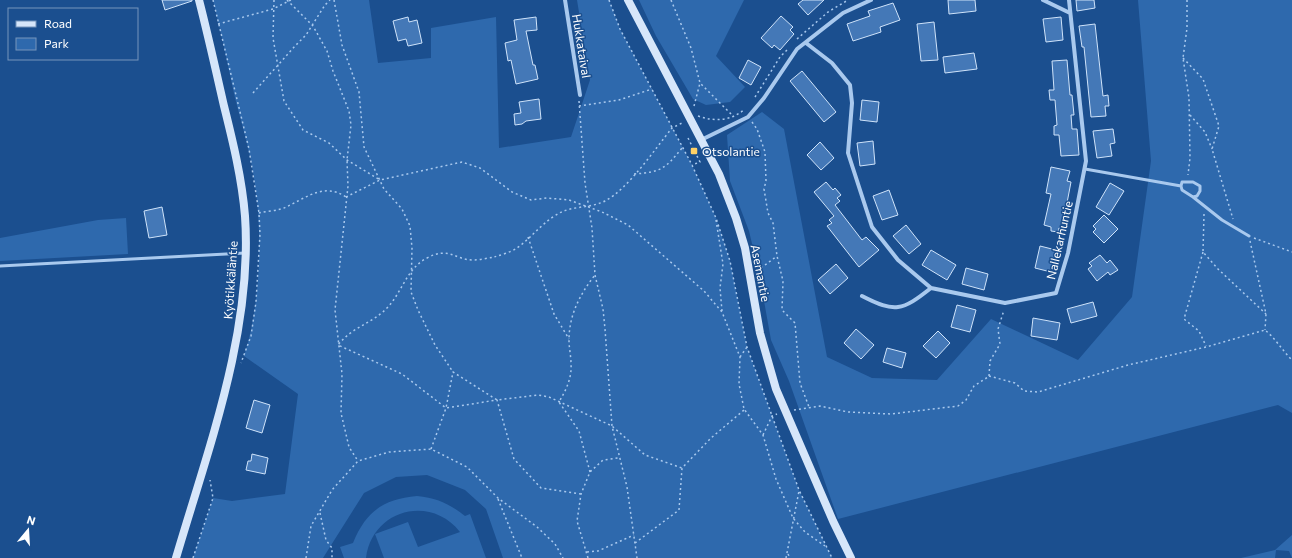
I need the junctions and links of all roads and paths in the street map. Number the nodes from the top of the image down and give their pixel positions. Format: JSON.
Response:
{"nodes":[{"id":1,"x":199,"y":0,"type":"edge"},
{"id":2,"x":274,"y":0,"type":"edge"},
{"id":3,"x":291,"y":0,"type":"edge"},
{"id":4,"x":330,"y":0,"type":"edge"},
{"id":5,"x":334,"y":0,"type":"edge"},
{"id":6,"x":565,"y":0,"type":"edge"},
{"id":7,"x":609,"y":0,"type":"edge"},
{"id":8,"x":628,"y":0,"type":"edge"},
{"id":9,"x":671,"y":0,"type":"edge"},
{"id":10,"x":848,"y":0,"type":"edge"},
{"id":11,"x":871,"y":0,"type":"edge"},
{"id":12,"x":1043,"y":0,"type":"edge"},
{"id":13,"x":1069,"y":0,"type":"edge"},
{"id":14,"x":1187,"y":0,"type":"edge"},
{"id":15,"x":287,"y":1,"type":"edge"},
{"id":16,"x":273,"y":9,"type":"junction"},
{"id":17,"x":1070,"y":13,"type":"junction"},
{"id":18,"x":218,"y":24,"type":"dead end"},
{"id":19,"x":313,"y":26,"type":"junction"},
{"id":20,"x":794,"y":42,"type":"dead end"},
{"id":21,"x":806,"y":43,"type":"junction"},
{"id":22,"x":790,"y":47,"type":"dead end"},
{"id":23,"x":1183,"y":58,"type":"junction"},
{"id":24,"x":278,"y":65,"type":"junction"},
{"id":25,"x":700,"y":83,"type":"junction"},
{"id":26,"x":652,"y":89,"type":"junction"},
{"id":27,"x":253,"y":93,"type":"dead end"},
{"id":28,"x":580,"y":95,"type":"joint"},
{"id":29,"x":754,"y":99,"type":"dead end"},
{"id":30,"x":579,"y":106,"type":"junction"},
{"id":31,"x":746,"y":108,"type":"dead end"},
{"id":32,"x":1190,"y":115,"type":"junction"},
{"id":33,"x":688,"y":116,"type":"junction"},
{"id":34,"x":732,"y":116,"type":"junction"},
{"id":35,"x":748,"y":117,"type":"junction"},
{"id":36,"x":672,"y":128,"type":"junction"},
{"id":37,"x":688,"y":138,"type":"dead end"},
{"id":38,"x":701,"y":140,"type":"junction"},
{"id":39,"x":682,"y":148,"type":"junction"},
{"id":40,"x":1212,"y":149,"type":"junction"},
{"id":41,"x":347,"y":160,"type":"junction"},
{"id":42,"x":692,"y":166,"type":"junction"},
{"id":43,"x":1085,"y":169,"type":"junction"},
{"id":44,"x":634,"y":174,"type":"junction"},
{"id":45,"x":380,"y":180,"type":"junction"},
{"id":46,"x":1187,"y":181,"type":"junction"},
{"id":47,"x":1180,"y":186,"type":"junction"},
{"id":48,"x":346,"y":197,"type":"junction"},
{"id":49,"x":1193,"y":197,"type":"junction"},
{"id":50,"x":1204,"y":204,"type":"junction"},
{"id":51,"x":590,"y":207,"type":"junction"},
{"id":52,"x":259,"y":213,"type":"dead end"},
{"id":53,"x":716,"y":218,"type":"junction"},
{"id":54,"x":1236,"y":229,"type":"junction"},
{"id":55,"x":1249,"y":236,"type":"junction"},
{"id":56,"x":528,"y":237,"type":"junction"},
{"id":57,"x":1203,"y":252,"type":"junction"},
{"id":58,"x":1292,"y":252,"type":"edge"},
{"id":59,"x":245,"y":253,"type":"junction"},
{"id":60,"x":777,"y":256,"type":"junction"},
{"id":61,"x":0,"y":266,"type":"edge"},
{"id":62,"x":412,"y":270,"type":"junction"},
{"id":63,"x":750,"y":274,"type":"junction"},
{"id":64,"x":595,"y":275,"type":"junction"},
{"id":65,"x":930,"y":288,"type":"junction"},
{"id":66,"x":862,"y":296,"type":"dead end"},
{"id":67,"x":1005,"y":303,"type":"junction"},
{"id":68,"x":722,"y":312,"type":"junction"},
{"id":69,"x":1266,"y":314,"type":"junction"},
{"id":70,"x":1265,"y":330,"type":"junction"},
{"id":71,"x":569,"y":339,"type":"junction"},
{"id":72,"x":338,"y":345,"type":"junction"},
{"id":73,"x":748,"y":347,"type":"junction"},
{"id":74,"x":1206,"y":347,"type":"junction"},
{"id":75,"x":740,"y":357,"type":"junction"},
{"id":76,"x":1292,"y":360,"type":"edge"},
{"id":77,"x":453,"y":372,"type":"junction"},
{"id":78,"x":988,"y":376,"type":"junction"},
{"id":79,"x":497,"y":400,"type":"junction"},
{"id":80,"x":559,"y":402,"type":"junction"},
{"id":81,"x":809,"y":407,"type":"junction"},
{"id":82,"x":446,"y":408,"type":"junction"},
{"id":83,"x":744,"y":410,"type":"junction"},
{"id":84,"x":795,"y":410,"type":"dead end"},
{"id":85,"x":772,"y":416,"type":"junction"},
{"id":86,"x":612,"y":426,"type":"junction"},
{"id":87,"x":763,"y":435,"type":"junction"},
{"id":88,"x":431,"y":449,"type":"junction"},
{"id":89,"x":618,"y":458,"type":"junction"},
{"id":90,"x":358,"y":461,"type":"junction"},
{"id":91,"x":682,"y":468,"type":"junction"},
{"id":92,"x":590,"y":472,"type":"junction"},
{"id":93,"x":799,"y":490,"type":"junction"},
{"id":94,"x":581,"y":494,"type":"junction"},
{"id":95,"x":213,"y":498,"type":"dead end"},
{"id":96,"x":498,"y":498,"type":"junction"},
{"id":97,"x":320,"y":513,"type":"junction"},
{"id":98,"x":793,"y":518,"type":"junction"},
{"id":99,"x":634,"y":535,"type":"junction"},
{"id":100,"x":635,"y":543,"type":"junction"},
{"id":101,"x":825,"y":546,"type":"junction"},
{"id":102,"x":587,"y":552,"type":"junction"},
{"id":103,"x":788,"y":554,"type":"junction"},
{"id":104,"x":176,"y":558,"type":"edge"},
{"id":105,"x":193,"y":558,"type":"edge"},
{"id":106,"x":306,"y":558,"type":"edge"},
{"id":107,"x":332,"y":558,"type":"edge"},
{"id":108,"x":522,"y":558,"type":"edge"},
{"id":109,"x":563,"y":558,"type":"edge"},
{"id":110,"x":588,"y":558,"type":"edge"},
{"id":111,"x":637,"y":558,"type":"edge"},
{"id":112,"x":786,"y":558,"type":"edge"},
{"id":113,"x":790,"y":558,"type":"edge"},
{"id":114,"x":832,"y":558,"type":"edge"},
{"id":115,"x":850,"y":558,"type":"edge"}],
"edges":[{"from":1,"to":59,"type":"main road","name":"Kyötikkäläntie"},
{"from":2,"to":16,"type":"path"},
{"from":3,"to":15,"type":"path"},
{"from":4,"to":19,"type":"path"},
{"from":5,"to":45,"type":"path"},
{"from":6,"to":28,"type":"street","name":"Hukkataival"},
{"from":7,"to":26,"type":"path"},
{"from":8,"to":33,"type":"main road","name":"Asemantie"},
{"from":9,"to":25,"type":"path"},
{"from":10,"to":20,"type":"path"},
{"from":11,"to":21,"type":"street"},
{"from":12,"to":17,"type":"street"},
{"from":13,"to":17,"type":"street","name":"Nallekarhuntie"},
{"from":14,"to":23,"type":"path"},
{"from":15,"to":16,"type":"path"},
{"from":15,"to":19,"type":"path"},
{"from":16,"to":18,"type":"path"},
{"from":16,"to":24,"type":"path"},
{"from":17,"to":43,"type":"street","name":"Nallekarhuntie"},
{"from":19,"to":24,"type":"path"},
{"from":19,"to":41,"type":"path"},
{"from":21,"to":35,"type":"street"},
{"from":21,"to":65,"type":"street","name":"Nallekarhuntie"},
{"from":22,"to":29,"type":"path"},
{"from":23,"to":32,"type":"path"},
{"from":23,"to":40,"type":"path"},
{"from":24,"to":27,"type":"path"},
{"from":24,"to":41,"type":"path"},
{"from":25,"to":33,"type":"path"},
{"from":25,"to":34,"type":"path"},
{"from":26,"to":30,"type":"path"},
{"from":26,"to":36,"type":"path"},
{"from":28,"to":30,"type":"path"},
{"from":30,"to":51,"type":"path"},
{"from":31,"to":34,"type":"path"},
{"from":32,"to":40,"type":"path"},
{"from":32,"to":46,"type":"path"},
{"from":33,"to":34,"type":"path"},
{"from":33,"to":36,"type":"path"},
{"from":33,"to":38,"type":"main road","name":"Asemantie"},
{"from":35,"to":38,"type":"street"},
{"from":35,"to":60,"type":"path"},
{"from":36,"to":39,"type":"path"},
{"from":36,"to":44,"type":"path"},
{"from":37,"to":42,"type":"path"},
{"from":38,"to":63,"type":"main road","name":"Asemantie"},
{"from":39,"to":42,"type":"path"},
{"from":39,"to":44,"type":"path"},
{"from":40,"to":54,"type":"path"},
{"from":41,"to":45,"type":"path"},
{"from":41,"to":48,"type":"path"},
{"from":42,"to":53,"type":"path"},
{"from":43,"to":47,"type":"lane"},
{"from":43,"to":67,"type":"street","name":"Nallekarhuntie"},
{"from":44,"to":51,"type":"path"},
{"from":45,"to":48,"type":"path"},
{"from":45,"to":51,"type":"path"},
{"from":45,"to":62,"type":"path"},
{"from":46,"to":47,"type":"lane"},
{"from":46,"to":49,"type":"lane"},
{"from":47,"to":49,"type":"lane"},
{"from":48,"to":52,"type":"path"},
{"from":48,"to":72,"type":"path"},
{"from":49,"to":50,"type":"lane"},
{"from":50,"to":54,"type":"lane"},
{"from":50,"to":57,"type":"path"},
{"from":51,"to":56,"type":"path"},
{"from":51,"to":64,"type":"path"},
{"from":51,"to":68,"type":"path"},
{"from":53,"to":68,"type":"path"},
{"from":53,"to":73,"type":"path"},
{"from":54,"to":55,"type":"lane"},
{"from":55,"to":58,"type":"path"},
{"from":55,"to":69,"type":"path"},
{"from":56,"to":62,"type":"path"},
{"from":56,"to":71,"type":"path"},
{"from":57,"to":69,"type":"path"},
{"from":57,"to":74,"type":"path"},
{"from":59,"to":61,"type":"lane"},
{"from":59,"to":104,"type":"main road","name":"Kyötikkäläntie"},
{"from":60,"to":63,"type":"path"},
{"from":60,"to":81,"type":"path"},
{"from":62,"to":72,"type":"path"},
{"from":62,"to":77,"type":"path"},
{"from":63,"to":115,"type":"main road","name":"Asemantie"},
{"from":64,"to":71,"type":"path"},
{"from":64,"to":86,"type":"path"},
{"from":65,"to":66,"type":"street"},
{"from":65,"to":67,"type":"street","name":"Nallekarhuntie"},
{"from":67,"to":78,"type":"path"},
{"from":68,"to":75,"type":"path"},
{"from":69,"to":70,"type":"path"},
{"from":70,"to":74,"type":"path"},
{"from":70,"to":76,"type":"path"},
{"from":71,"to":80,"type":"path"},
{"from":72,"to":82,"type":"path"},
{"from":72,"to":90,"type":"path"},
{"from":73,"to":75,"type":"path"},
{"from":73,"to":85,"type":"path"},
{"from":74,"to":78,"type":"path"},
{"from":75,"to":83,"type":"path"},
{"from":77,"to":79,"type":"path"},
{"from":77,"to":82,"type":"path"},
{"from":78,"to":81,"type":"path"},
{"from":79,"to":80,"type":"path"},
{"from":79,"to":82,"type":"path"},
{"from":79,"to":94,"type":"path"},
{"from":80,"to":86,"type":"path"},
{"from":80,"to":92,"type":"path"},
{"from":81,"to":84,"type":"path"},
{"from":82,"to":88,"type":"path"},
{"from":83,"to":87,"type":"path"},
{"from":83,"to":91,"type":"path"},
{"from":85,"to":87,"type":"path"},
{"from":85,"to":93,"type":"path"},
{"from":86,"to":89,"type":"path"},
{"from":86,"to":91,"type":"path"},
{"from":87,"to":98,"type":"path"},
{"from":88,"to":90,"type":"path"},
{"from":88,"to":96,"type":"path"},
{"from":89,"to":92,"type":"path"},
{"from":89,"to":99,"type":"path"},
{"from":90,"to":97,"type":"path"},
{"from":91,"to":100,"type":"path"},
{"from":92,"to":94,"type":"path"},
{"from":93,"to":98,"type":"path"},
{"from":93,"to":101,"type":"path"},
{"from":94,"to":102,"type":"path"},
{"from":95,"to":105,"type":"path"},
{"from":96,"to":108,"type":"path"},
{"from":96,"to":109,"type":"path"},
{"from":97,"to":106,"type":"path"},
{"from":97,"to":107,"type":"path"},
{"from":98,"to":101,"type":"path"},
{"from":98,"to":103,"type":"path"},
{"from":99,"to":100,"type":"path"},
{"from":99,"to":102,"type":"path"},
{"from":100,"to":111,"type":"path"},
{"from":101,"to":114,"type":"path"},
{"from":102,"to":110,"type":"path"},
{"from":103,"to":112,"type":"path"},
{"from":103,"to":113,"type":"path"}]}
